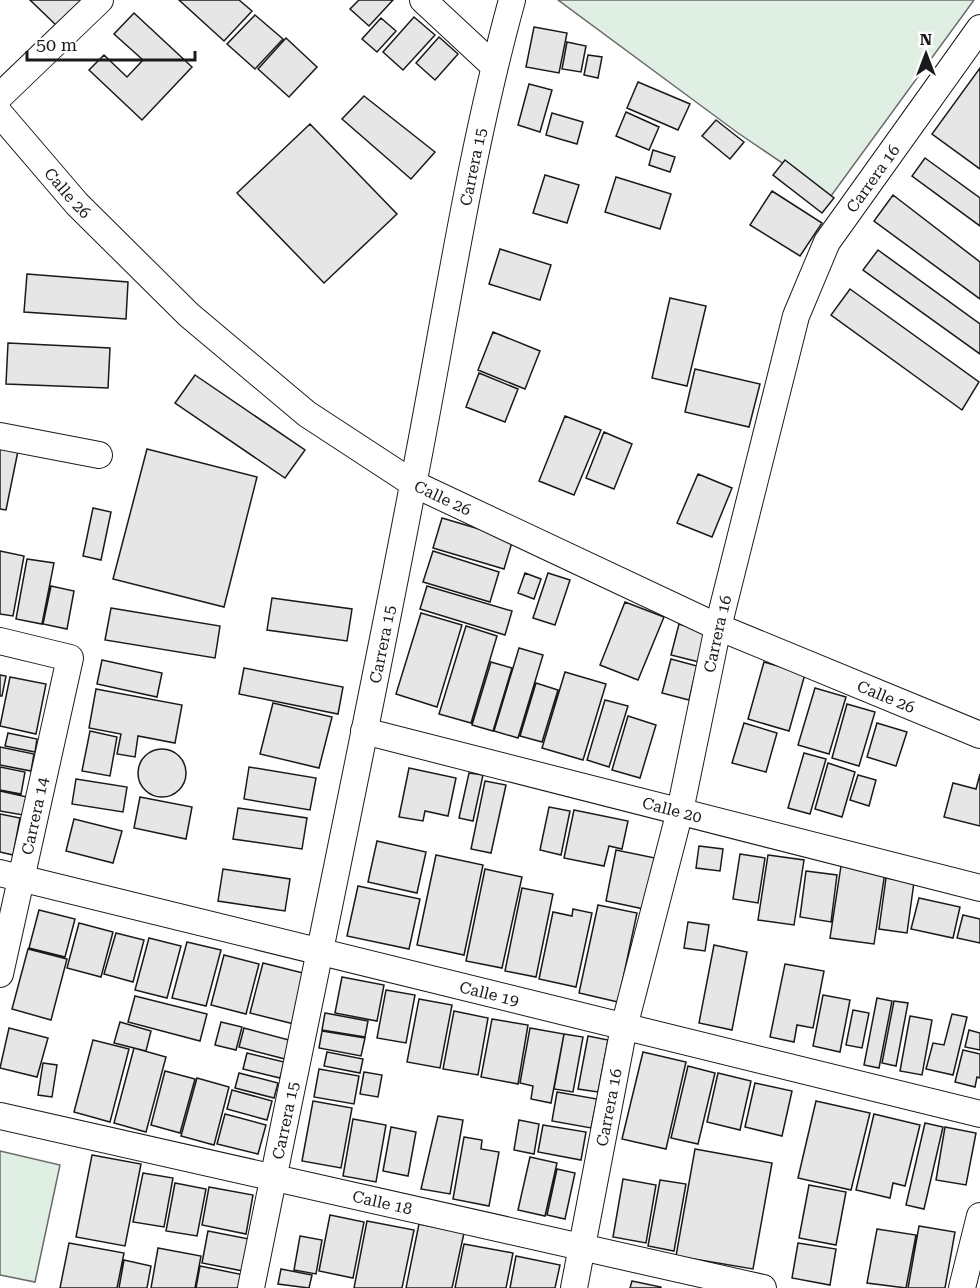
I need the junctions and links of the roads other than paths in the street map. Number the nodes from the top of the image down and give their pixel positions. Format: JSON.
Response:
{"nodes":[{"id":1,"x":100,"y":0,"type":"edge"},
{"id":2,"x":423,"y":0,"type":"edge"},
{"id":3,"x":512,"y":0,"type":"edge"},
{"id":4,"x":980,"y":29,"type":"edge"},
{"id":5,"x":494,"y":66,"type":"junction"},
{"id":6,"x":0,"y":96,"type":"edge"},
{"id":7,"x":0,"y":114,"type":"edge"},
{"id":8,"x":0,"y":436,"type":"edge"},
{"id":9,"x":99,"y":455,"type":"dead end"},
{"id":10,"x":414,"y":484,"type":"junction"},
{"id":11,"x":718,"y":627,"type":"junction"},
{"id":12,"x":0,"y":641,"type":"edge"},
{"id":13,"x":364,"y":730,"type":"junction"},
{"id":14,"x":980,"y":735,"type":"edge"},
{"id":15,"x":680,"y":811,"type":"junction"},
{"id":16,"x":10,"y":875,"type":"edge"},
{"id":17,"x":980,"y":888,"type":"edge"},
{"id":18,"x":319,"y":952,"type":"junction"},
{"id":19,"x":0,"y":974,"type":"edge"},
{"id":20,"x":624,"y":1027,"type":"junction"},
{"id":21,"x":980,"y":1114,"type":"edge"},
{"id":22,"x":0,"y":1116,"type":"edge"},
{"id":23,"x":273,"y":1179,"type":"junction"},
{"id":24,"x":980,"y":1216,"type":"edge"},
{"id":25,"x":583,"y":1248,"type":"junction"},
{"id":26,"x":251,"y":1288,"type":"edge"},
{"id":27,"x":574,"y":1288,"type":"edge"},
{"id":28,"x":763,"y":1288,"type":"edge"},
{"id":29,"x":962,"y":1288,"type":"edge"}],
"edges":[{"from":1,"to":6,"type":"street"},
{"from":2,"to":5,"type":"street"},
{"from":3,"to":5,"type":"street","name":"Carrera 15"},
{"from":4,"to":11,"type":"street","name":"Carrera 16"},
{"from":5,"to":10,"type":"street","name":"Carrera 15"},
{"from":7,"to":10,"type":"street","name":"Calle 26"},
{"from":8,"to":9,"type":"street"},
{"from":10,"to":11,"type":"street","name":"Calle 26"},
{"from":10,"to":13,"type":"street","name":"Carrera 15"},
{"from":11,"to":14,"type":"street","name":"Calle 26"},
{"from":11,"to":15,"type":"street","name":"Carrera 16"},
{"from":12,"to":16,"type":"street","name":"Carrera 14"},
{"from":13,"to":15,"type":"street","name":"Calle 20"},
{"from":13,"to":18,"type":"street","name":"Carrera 15"},
{"from":15,"to":17,"type":"street","name":"Calle 20"},
{"from":15,"to":20,"type":"street","name":"Carrera 16"},
{"from":16,"to":18,"type":"street","name":"Calle 19"},
{"from":16,"to":19,"type":"street","name":"Carrera 14"},
{"from":18,"to":20,"type":"street","name":"Calle 19"},
{"from":18,"to":23,"type":"street","name":"Carrera 15"},
{"from":20,"to":21,"type":"street","name":"Calle 19"},
{"from":20,"to":25,"type":"street","name":"Carrera 16"},
{"from":22,"to":23,"type":"street","name":"Calle 18"},
{"from":23,"to":25,"type":"street","name":"Calle 18"},
{"from":23,"to":26,"type":"street","name":"Carrera 15"},
{"from":24,"to":29,"type":"street"},
{"from":25,"to":27,"type":"street","name":"Carrera 16"},
{"from":25,"to":28,"type":"street","name":"Calle 18"}]}
